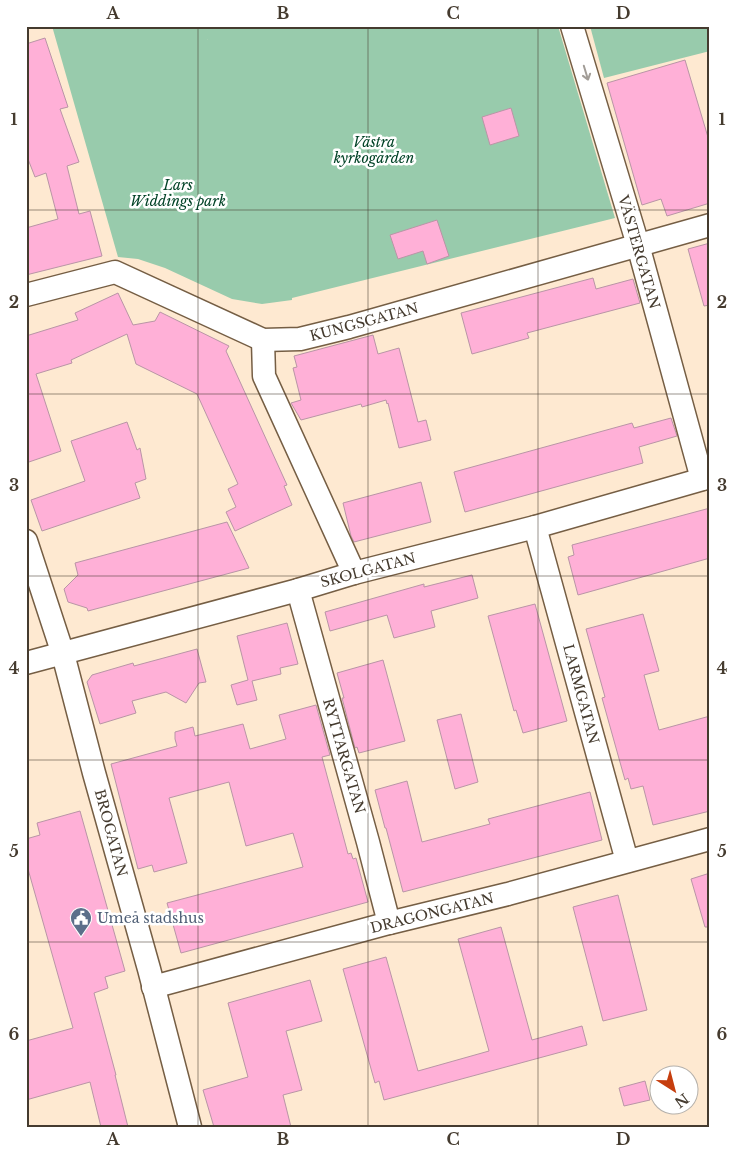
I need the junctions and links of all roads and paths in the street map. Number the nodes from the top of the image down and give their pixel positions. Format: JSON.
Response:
{"nodes":[{"id":1,"x":572,"y":26,"type":"edge"},
{"id":2,"x":710,"y":225,"type":"edge"},
{"id":3,"x":638,"y":245,"type":"junction"},
{"id":4,"x":26,"y":295,"type":"edge"},
{"id":5,"x":263,"y":340,"type":"junction"},
{"id":6,"x":706,"y":478,"type":"edge"},
{"id":7,"x":535,"y":527,"type":"junction"},
{"id":8,"x":26,"y":541,"type":"edge"},
{"id":9,"x":354,"y":573,"type":"junction"},
{"id":10,"x":298,"y":590,"type":"junction"},
{"id":11,"x":63,"y":654,"type":"junction"},
{"id":12,"x":26,"y":663,"type":"edge"},
{"id":13,"x":710,"y":839,"type":"edge"},
{"id":14,"x":627,"y":861,"type":"junction"},
{"id":15,"x":389,"y":923,"type":"junction"},
{"id":16,"x":153,"y":987,"type":"junction"},
{"id":17,"x":190,"y":1127,"type":"edge"}],
"edges":[{"from":1,"to":3,"type":"street","name":"VÄSTERGATAN","one_way":true},
{"from":2,"to":3,"type":"street","name":"KUNGSGATAN"},
{"from":3,"to":5,"type":"street","name":"KUNGSGATAN"},
{"from":3,"to":6,"type":"street","name":"VÄSTERGATAN"},
{"from":4,"to":5,"type":"street","name":"KUNGSGATAN"},
{"from":5,"to":9,"type":"street"},
{"from":6,"to":7,"type":"street","name":"SKOLGATAN"},
{"from":7,"to":9,"type":"street","name":"SKOLGATAN"},
{"from":7,"to":14,"type":"street","name":"LARMGATAN"},
{"from":8,"to":11,"type":"street","name":"BROGATAN"},
{"from":9,"to":10,"type":"street","name":"SKOLGATAN"},
{"from":10,"to":11,"type":"street","name":"SKOLGATAN"},
{"from":10,"to":15,"type":"street","name":"RYTTARGATAN"},
{"from":11,"to":12,"type":"street","name":"SKOLGATAN"},
{"from":11,"to":16,"type":"street","name":"BROGATAN"},
{"from":13,"to":14,"type":"street","name":"DRAGONGATAN"},
{"from":14,"to":15,"type":"street","name":"DRAGONGATAN"},
{"from":15,"to":16,"type":"street","name":"DRAGONGATAN"},
{"from":16,"to":17,"type":"street","name":"BROGATAN"}]}
